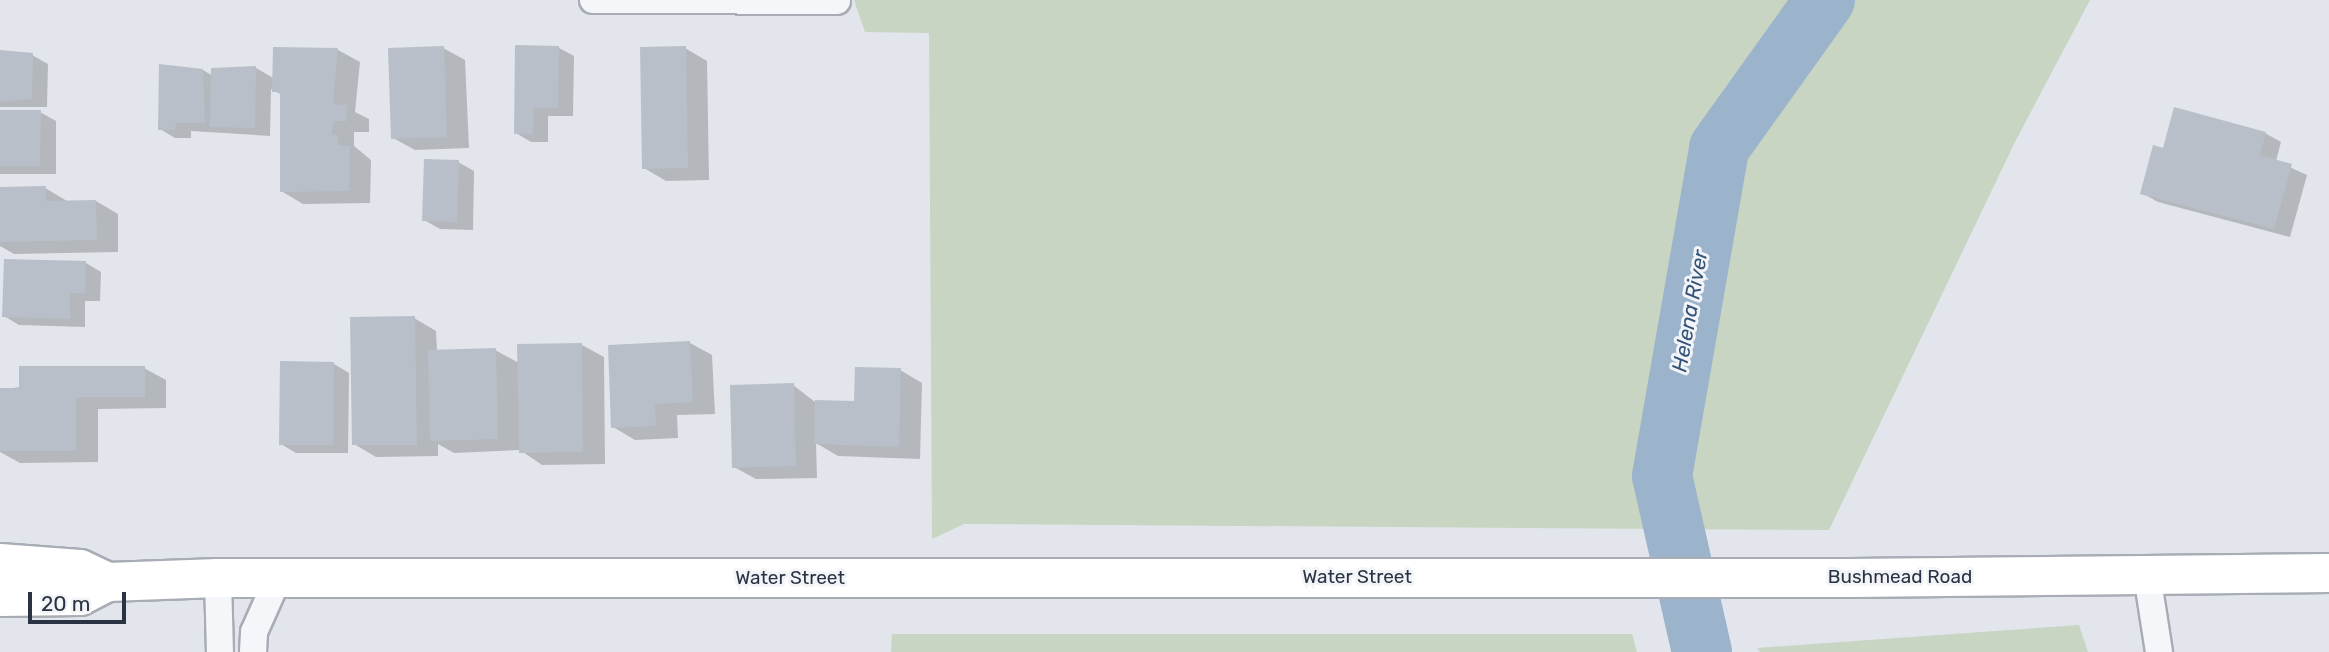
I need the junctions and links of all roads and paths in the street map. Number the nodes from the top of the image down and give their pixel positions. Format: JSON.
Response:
{"nodes":[{"id":1,"x":593,"y":0,"type":"edge"},
{"id":2,"x":838,"y":1,"type":"edge"},
{"id":3,"x":0,"y":563,"type":"edge"},
{"id":4,"x":2329,"y":573,"type":"edge"},
{"id":5,"x":2147,"y":575,"type":"junction"},
{"id":6,"x":1471,"y":577,"type":"joint"},
{"id":7,"x":218,"y":578,"type":"junction"},
{"id":8,"x":278,"y":578,"type":"junction"},
{"id":9,"x":108,"y":582,"type":"junction"},
{"id":10,"x":0,"y":597,"type":"edge"},
{"id":11,"x":220,"y":652,"type":"edge"},
{"id":12,"x":253,"y":652,"type":"edge"},
{"id":13,"x":2159,"y":652,"type":"edge"}],
"edges":[{"from":1,"to":2,"type":"street"},
{"from":3,"to":9,"type":"main road","name":"Water Street"},
{"from":4,"to":5,"type":"main road","name":"Bushmead Road"},
{"from":5,"to":6,"type":"main road","name":"Bushmead Road"},
{"from":5,"to":13,"type":"street"},
{"from":6,"to":8,"type":"main road","name":"Water Street"},
{"from":7,"to":8,"type":"main road","name":"Water Street"},
{"from":7,"to":9,"type":"main road","name":"Water Street"},
{"from":7,"to":11,"type":"street"},
{"from":8,"to":12,"type":"street"},
{"from":9,"to":10,"type":"main road","name":"Water Street"}]}
